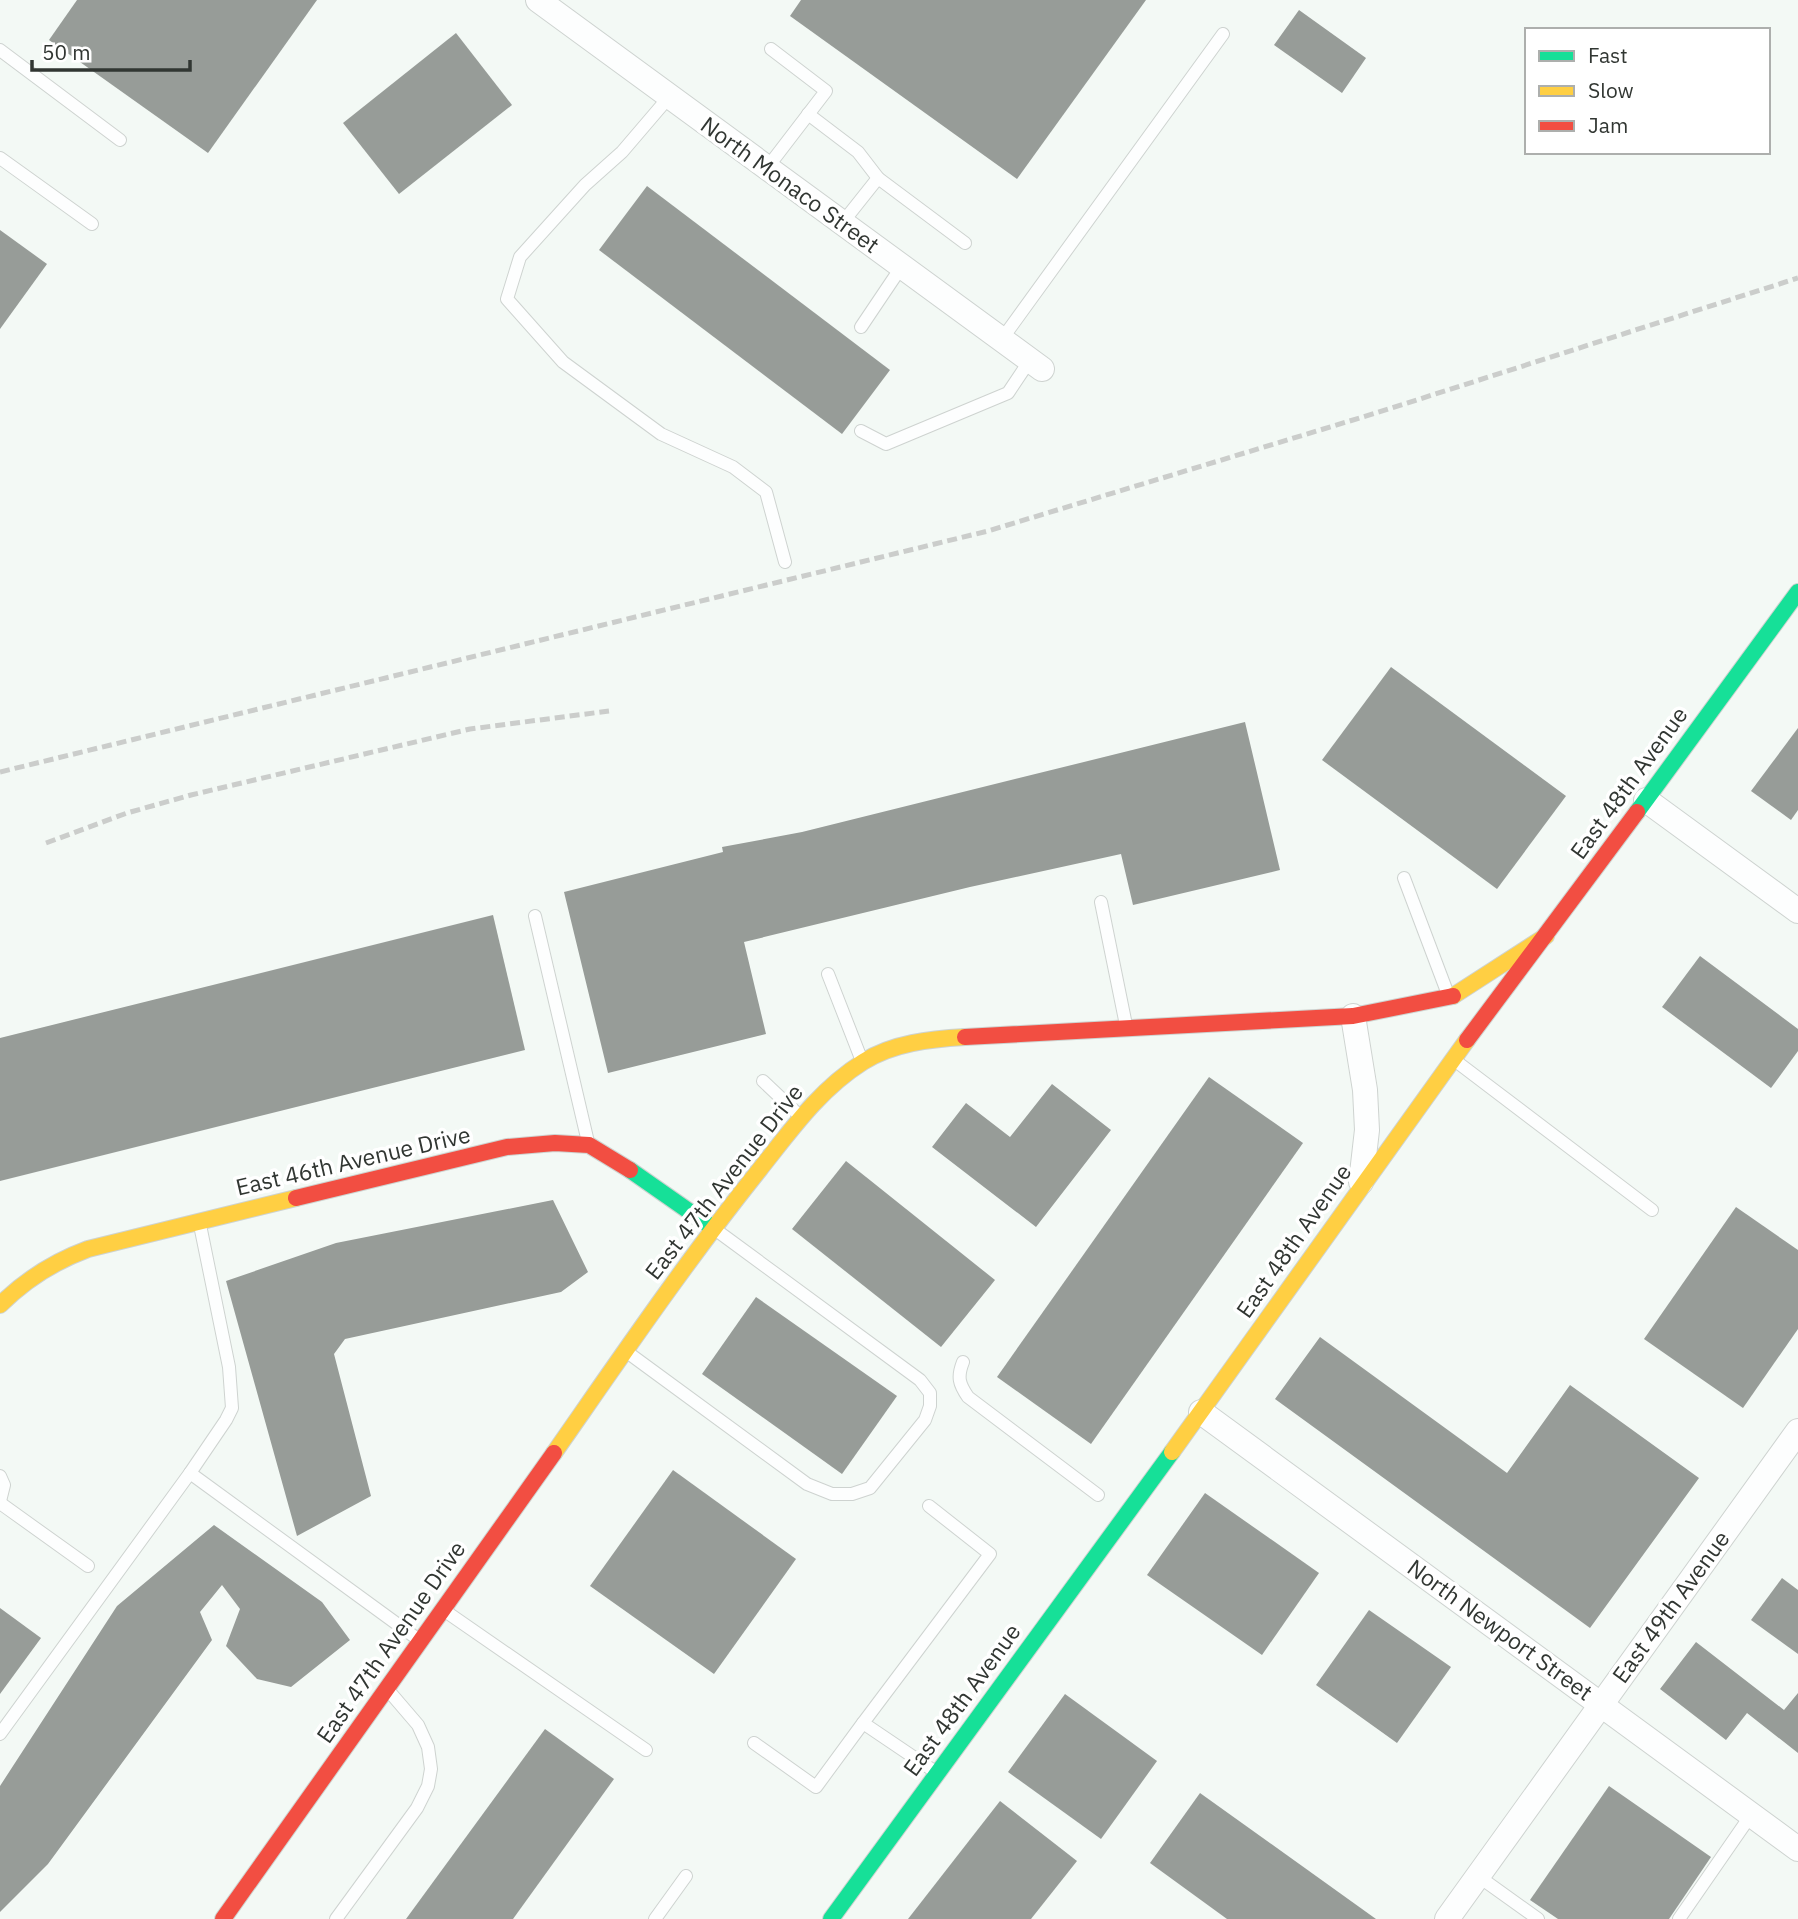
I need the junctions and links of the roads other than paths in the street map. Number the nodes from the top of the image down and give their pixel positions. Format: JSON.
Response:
{"nodes":[{"id":1,"x":538,"y":0,"type":"edge"},
{"id":2,"x":1223,"y":34,"type":"dead end"},
{"id":3,"x":771,"y":49,"type":"dead end"},
{"id":4,"x":0,"y":50,"type":"edge"},
{"id":5,"x":669,"y":97,"type":"junction"},
{"id":6,"x":808,"y":114,"type":"junction"},
{"id":7,"x":120,"y":139,"type":"dead end"},
{"id":8,"x":0,"y":158,"type":"edge"},
{"id":9,"x":767,"y":168,"type":"junction"},
{"id":10,"x":878,"y":178,"type":"junction"},
{"id":11,"x":843,"y":222,"type":"junction"},
{"id":12,"x":92,"y":224,"type":"dead end"},
{"id":13,"x":965,"y":243,"type":"dead end"},
{"id":14,"x":902,"y":266,"type":"junction"},
{"id":15,"x":861,"y":327,"type":"dead end"},
{"id":16,"x":1002,"y":339,"type":"junction"},
{"id":17,"x":1036,"y":364,"type":"joint"},
{"id":18,"x":861,"y":431,"type":"dead end"},
{"id":19,"x":785,"y":562,"type":"dead end"},
{"id":20,"x":1798,"y":592,"type":"edge"},
{"id":21,"x":1646,"y":800,"type":"junction"},
{"id":22,"x":1404,"y":878,"type":"dead end"},
{"id":23,"x":1101,"y":902,"type":"dead end"},
{"id":24,"x":1798,"y":911,"type":"edge"},
{"id":25,"x":535,"y":916,"type":"dead end"},
{"id":26,"x":1546,"y":936,"type":"junction"},
{"id":27,"x":828,"y":974,"type":"dead end"},
{"id":28,"x":1450,"y":998,"type":"junction"},
{"id":29,"x":1353,"y":1016,"type":"junction"},
{"id":30,"x":1126,"y":1028,"type":"junction"},
{"id":31,"x":1453,"y":1058,"type":"junction"},
{"id":32,"x":862,"y":1062,"type":"junction"},
{"id":33,"x":763,"y":1081,"type":"dead end"},
{"id":34,"x":802,"y":1117,"type":"junction"},
{"id":35,"x":589,"y":1145,"type":"junction"},
{"id":36,"x":1361,"y":1186,"type":"junction"},
{"id":37,"x":1652,"y":1210,"type":"dead end"},
{"id":38,"x":200,"y":1221,"type":"junction"},
{"id":39,"x":713,"y":1228,"type":"junction"},
{"id":40,"x":0,"y":1305,"type":"edge"},
{"id":41,"x":624,"y":1350,"type":"junction"},
{"id":42,"x":963,"y":1362,"type":"dead end"},
{"id":43,"x":1201,"y":1412,"type":"junction"},
{"id":44,"x":1794,"y":1445,"type":"edge"},
{"id":45,"x":190,"y":1473,"type":"junction"},
{"id":46,"x":0,"y":1476,"type":"edge"},
{"id":47,"x":1098,"y":1494,"type":"dead end"},
{"id":48,"x":0,"y":1502,"type":"edge"},
{"id":49,"x":929,"y":1506,"type":"dead end"},
{"id":50,"x":88,"y":1566,"type":"dead end"},
{"id":51,"x":442,"y":1609,"type":"junction"},
{"id":52,"x":419,"y":1641,"type":"junction"},
{"id":53,"x":386,"y":1688,"type":"junction"},
{"id":54,"x":1601,"y":1704,"type":"junction"},
{"id":55,"x":863,"y":1723,"type":"junction"},
{"id":56,"x":0,"y":1734,"type":"edge"},
{"id":57,"x":754,"y":1743,"type":"dead end"},
{"id":58,"x":646,"y":1750,"type":"dead end"},
{"id":59,"x":937,"y":1773,"type":"junction"},
{"id":60,"x":1751,"y":1815,"type":"junction"},
{"id":61,"x":1798,"y":1849,"type":"edge"},
{"id":62,"x":1478,"y":1875,"type":"junction"},
{"id":63,"x":686,"y":1876,"type":"dead end"},
{"id":64,"x":223,"y":1919,"type":"edge"},
{"id":65,"x":335,"y":1919,"type":"edge"},
{"id":66,"x":655,"y":1919,"type":"edge"},
{"id":67,"x":831,"y":1919,"type":"edge"},
{"id":68,"x":1447,"y":1919,"type":"edge"},
{"id":69,"x":1538,"y":1919,"type":"edge"},
{"id":70,"x":1679,"y":1919,"type":"edge"}],
"edges":[{"from":1,"to":5,"type":"street","name":"North Monaco Street"},
{"from":2,"to":16,"type":"lane"},
{"from":3,"to":6,"type":"lane"},
{"from":4,"to":7,"type":"lane"},
{"from":5,"to":9,"type":"street","name":"North Monaco Street"},
{"from":5,"to":19,"type":"lane"},
{"from":6,"to":9,"type":"lane"},
{"from":6,"to":10,"type":"lane"},
{"from":8,"to":12,"type":"lane"},
{"from":9,"to":11,"type":"street","name":"North Monaco Street"},
{"from":10,"to":11,"type":"lane"},
{"from":10,"to":13,"type":"lane"},
{"from":11,"to":14,"type":"street","name":"North Monaco Street"},
{"from":14,"to":15,"type":"lane"},
{"from":14,"to":16,"type":"street","name":"North Monaco Street"},
{"from":16,"to":17,"type":"street","name":"North Monaco Street"},
{"from":17,"to":18,"type":"lane"},
{"from":20,"to":21,"type":"street","name":"East 48th Avenue"},
{"from":21,"to":24,"type":"street"},
{"from":21,"to":26,"type":"street","name":"East 48th Avenue"},
{"from":22,"to":28,"type":"lane"},
{"from":23,"to":30,"type":"lane"},
{"from":25,"to":35,"type":"lane"},
{"from":26,"to":28,"type":"street","name":"East 47th Avenue Drive"},
{"from":26,"to":31,"type":"street","name":"East 48th Avenue"},
{"from":27,"to":32,"type":"lane"},
{"from":28,"to":29,"type":"street","name":"East 47th Avenue Drive"},
{"from":29,"to":30,"type":"street","name":"East 47th Avenue Drive"},
{"from":29,"to":36,"type":"street"},
{"from":30,"to":32,"type":"street","name":"East 47th Avenue Drive"},
{"from":31,"to":36,"type":"street","name":"East 48th Avenue"},
{"from":31,"to":37,"type":"lane"},
{"from":32,"to":34,"type":"street","name":"East 47th Avenue Drive"},
{"from":33,"to":34,"type":"lane"},
{"from":34,"to":39,"type":"street","name":"East 47th Avenue Drive"},
{"from":35,"to":38,"type":"street","name":"East 46th Avenue Drive"},
{"from":35,"to":39,"type":"street","name":"East 46th Avenue Drive"},
{"from":36,"to":43,"type":"street","name":"East 48th Avenue"},
{"from":38,"to":40,"type":"street","name":"East 46th Avenue Drive"},
{"from":38,"to":45,"type":"lane"},
{"from":39,"to":41,"type":"street","name":"East 47th Avenue Drive"},
{"from":39,"to":41,"type":"lane"},
{"from":41,"to":51,"type":"street","name":"East 47th Avenue Drive"},
{"from":42,"to":47,"type":"lane"},
{"from":43,"to":54,"type":"street","name":"North Newport Street"},
{"from":43,"to":59,"type":"street","name":"East 48th Avenue"},
{"from":44,"to":54,"type":"street","name":"East 49th Avenue"},
{"from":45,"to":52,"type":"lane"},
{"from":45,"to":56,"type":"lane"},
{"from":46,"to":48,"type":"lane"},
{"from":48,"to":50,"type":"lane"},
{"from":49,"to":55,"type":"lane"},
{"from":51,"to":52,"type":"street","name":"East 47th Avenue Drive"},
{"from":51,"to":58,"type":"lane"},
{"from":52,"to":53,"type":"street","name":"East 47th Avenue Drive"},
{"from":53,"to":64,"type":"street","name":"East 47th Avenue Drive"},
{"from":53,"to":65,"type":"lane"},
{"from":54,"to":60,"type":"street","name":"North Newport Street"},
{"from":54,"to":62,"type":"street","name":"East 49th Avenue"},
{"from":55,"to":57,"type":"lane"},
{"from":55,"to":59,"type":"lane"},
{"from":59,"to":67,"type":"street","name":"East 48th Avenue"},
{"from":60,"to":61,"type":"street","name":"North Newport Street"},
{"from":60,"to":70,"type":"lane"},
{"from":62,"to":68,"type":"street","name":"East 49th Avenue"},
{"from":62,"to":69,"type":"lane"},
{"from":63,"to":66,"type":"lane"}]}
